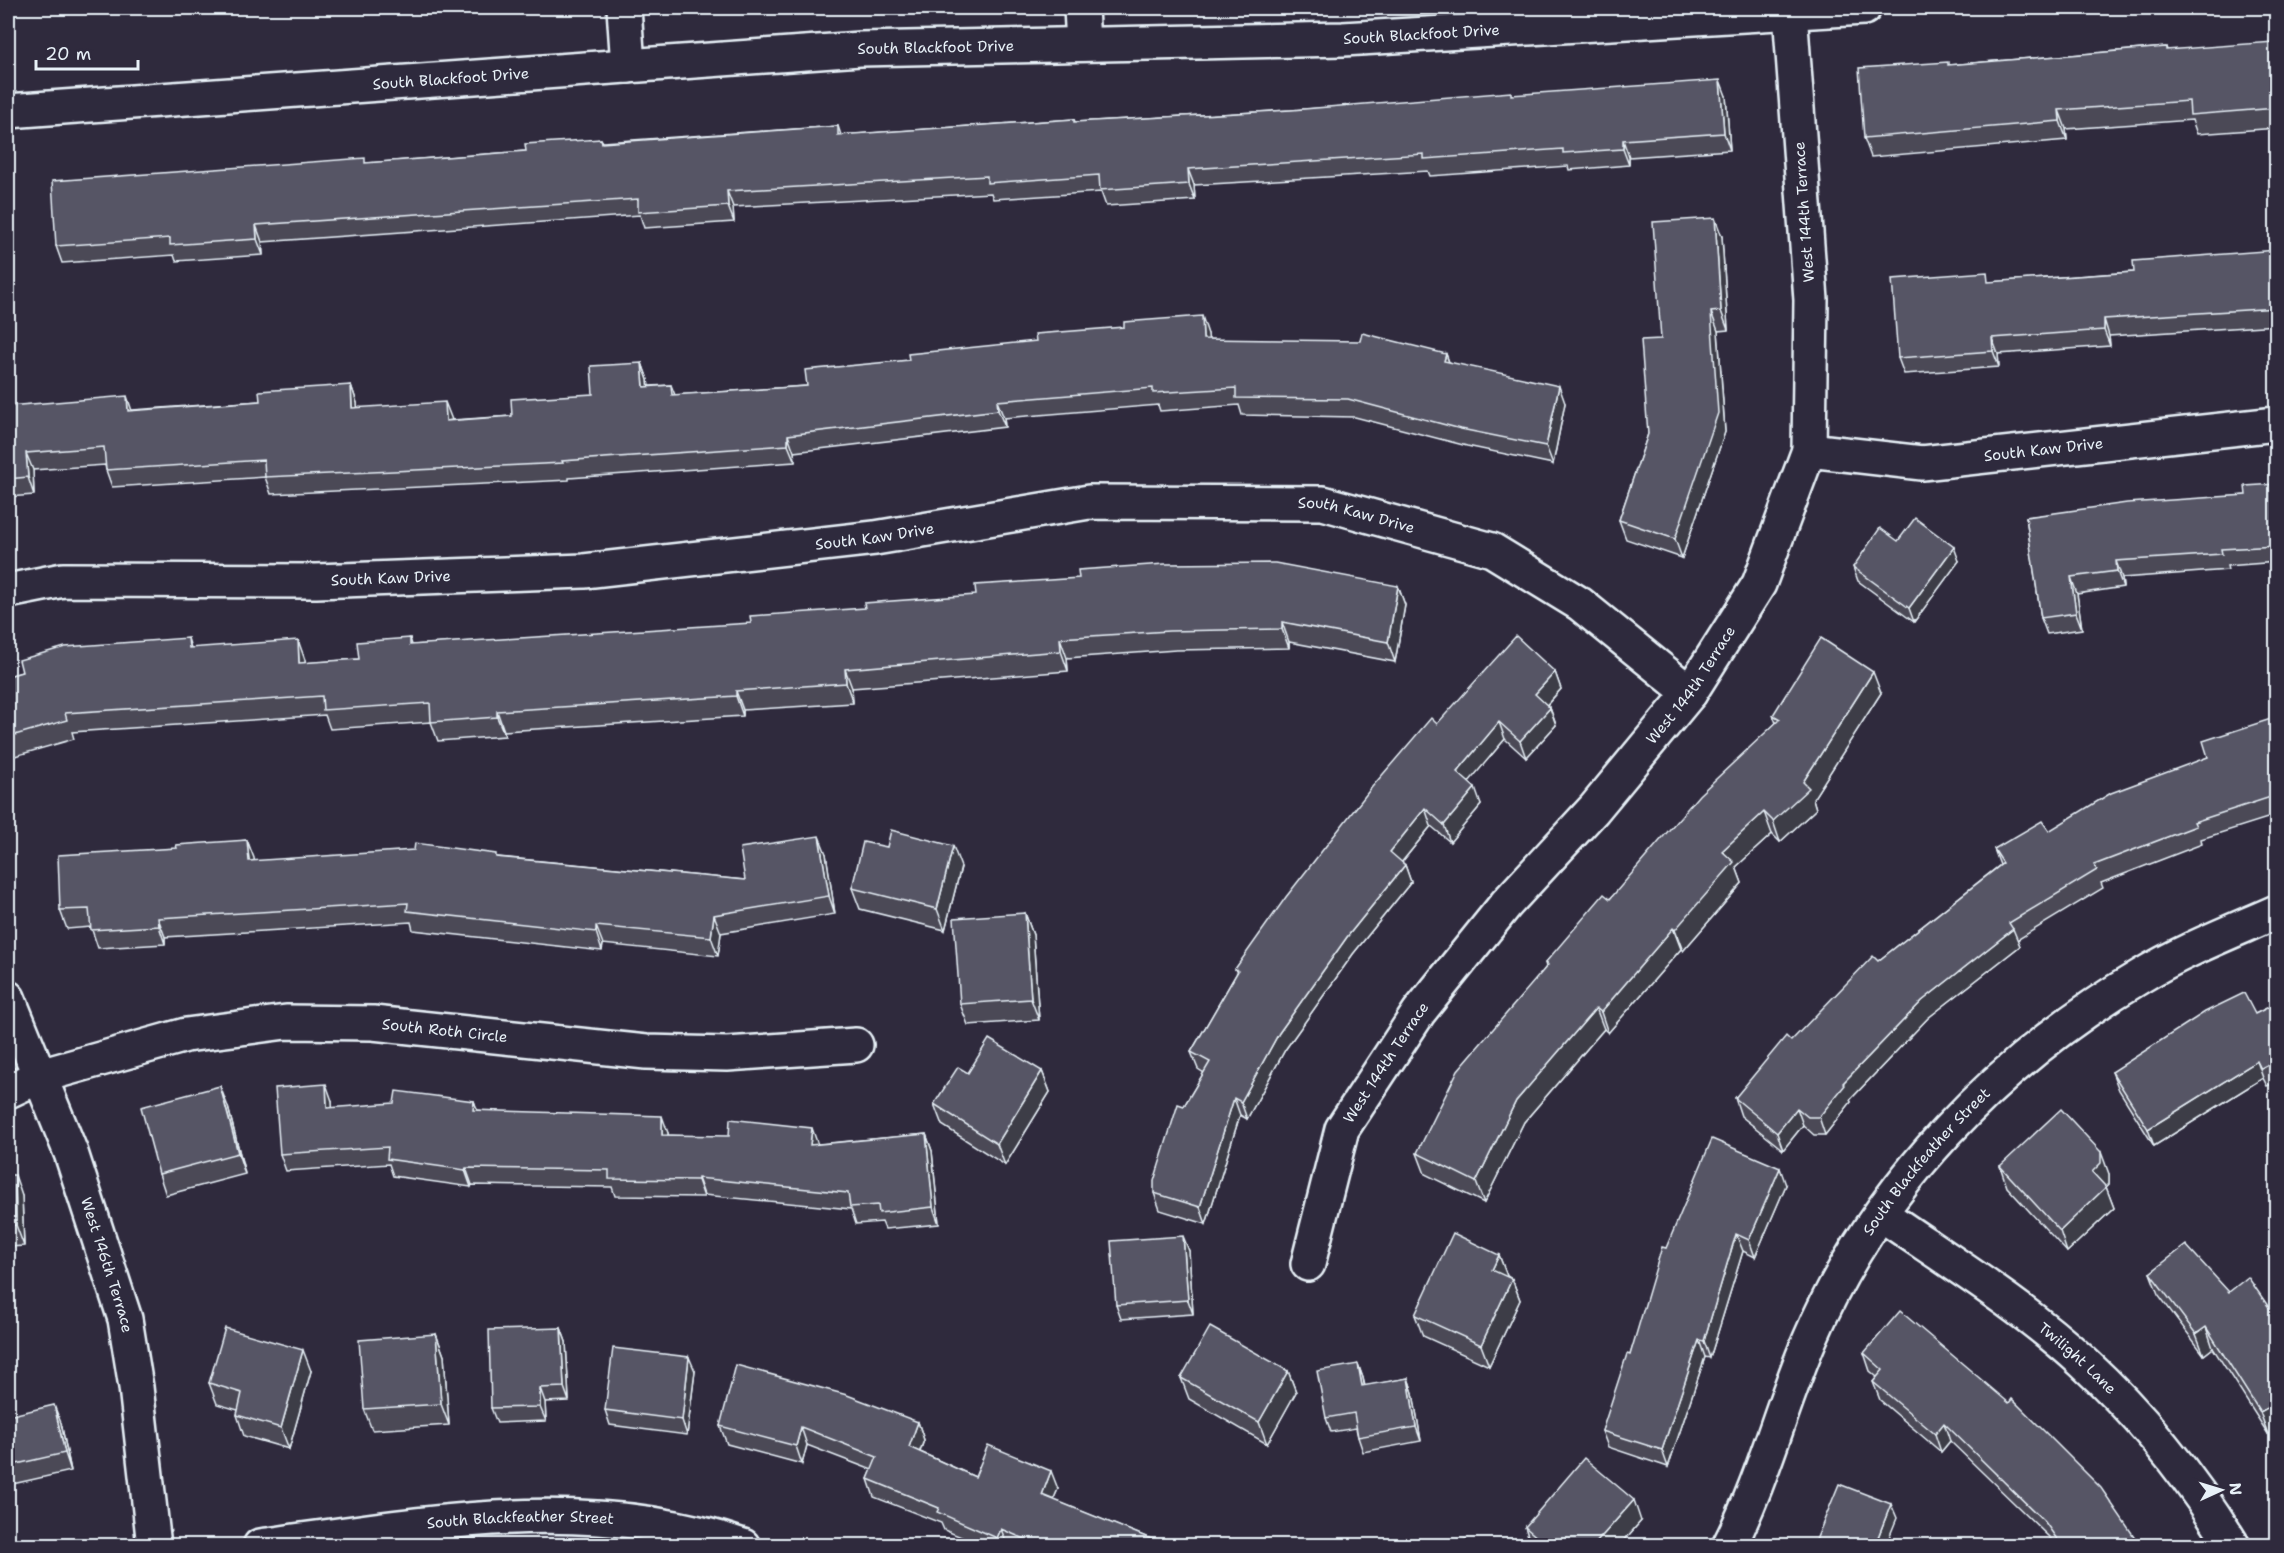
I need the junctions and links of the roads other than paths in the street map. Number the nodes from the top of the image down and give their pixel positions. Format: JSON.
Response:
{"nodes":[{"id":1,"x":624,"y":8,"type":"edge"},
{"id":2,"x":1081,"y":8,"type":"edge"},
{"id":3,"x":1864,"y":8,"type":"edge"},
{"id":4,"x":1790,"y":12,"type":"junction"},
{"id":5,"x":1083,"y":44,"type":"junction"},
{"id":6,"x":628,"y":66,"type":"junction"},
{"id":7,"x":8,"y":111,"type":"edge"},
{"id":8,"x":2277,"y":424,"type":"edge"},
{"id":9,"x":1809,"y":450,"type":"junction"},
{"id":10,"x":8,"y":591,"type":"edge"},
{"id":11,"x":1690,"y":693,"type":"junction"},
{"id":12,"x":2277,"y":912,"type":"edge"},
{"id":13,"x":8,"y":998,"type":"edge"},
{"id":14,"x":856,"y":1045,"type":"dead end"},
{"id":15,"x":40,"y":1076,"type":"junction"},
{"id":16,"x":8,"y":1091,"type":"edge"},
{"id":17,"x":1881,"y":1214,"type":"junction"},
{"id":18,"x":1308,"y":1264,"type":"dead end"},
{"id":19,"x":154,"y":1545,"type":"edge"},
{"id":20,"x":260,"y":1545,"type":"edge"},
{"id":21,"x":743,"y":1545,"type":"edge"},
{"id":22,"x":1729,"y":1545,"type":"edge"},
{"id":23,"x":2233,"y":1545,"type":"edge"}],
"edges":[{"from":1,"to":6,"type":"street"},
{"from":2,"to":5,"type":"street"},
{"from":3,"to":4,"type":"street","name":"South Blackfoot Drive"},
{"from":4,"to":5,"type":"street","name":"South Blackfoot Drive"},
{"from":4,"to":9,"type":"street","name":"West 144th Terrace"},
{"from":5,"to":6,"type":"street","name":"South Blackfoot Drive"},
{"from":6,"to":7,"type":"street","name":"South Blackfoot Drive"},
{"from":8,"to":9,"type":"street","name":"South Kaw Drive"},
{"from":9,"to":11,"type":"street","name":"West 144th Terrace"},
{"from":10,"to":11,"type":"street","name":"South Kaw Drive"},
{"from":11,"to":18,"type":"street","name":"West 144th Terrace"},
{"from":12,"to":17,"type":"street","name":"South Blackfeather Street"},
{"from":13,"to":15,"type":"street","name":"West 146th Terrace"},
{"from":14,"to":15,"type":"street","name":"South Roth Circle"},
{"from":15,"to":16,"type":"street","name":"South Roth Circle"},
{"from":15,"to":19,"type":"street","name":"West 146th Terrace"},
{"from":17,"to":22,"type":"street","name":"South Blackfeather Street"},
{"from":17,"to":23,"type":"street","name":"Twilight Lane"},
{"from":20,"to":21,"type":"street","name":"South Blackfeather Street"}]}
